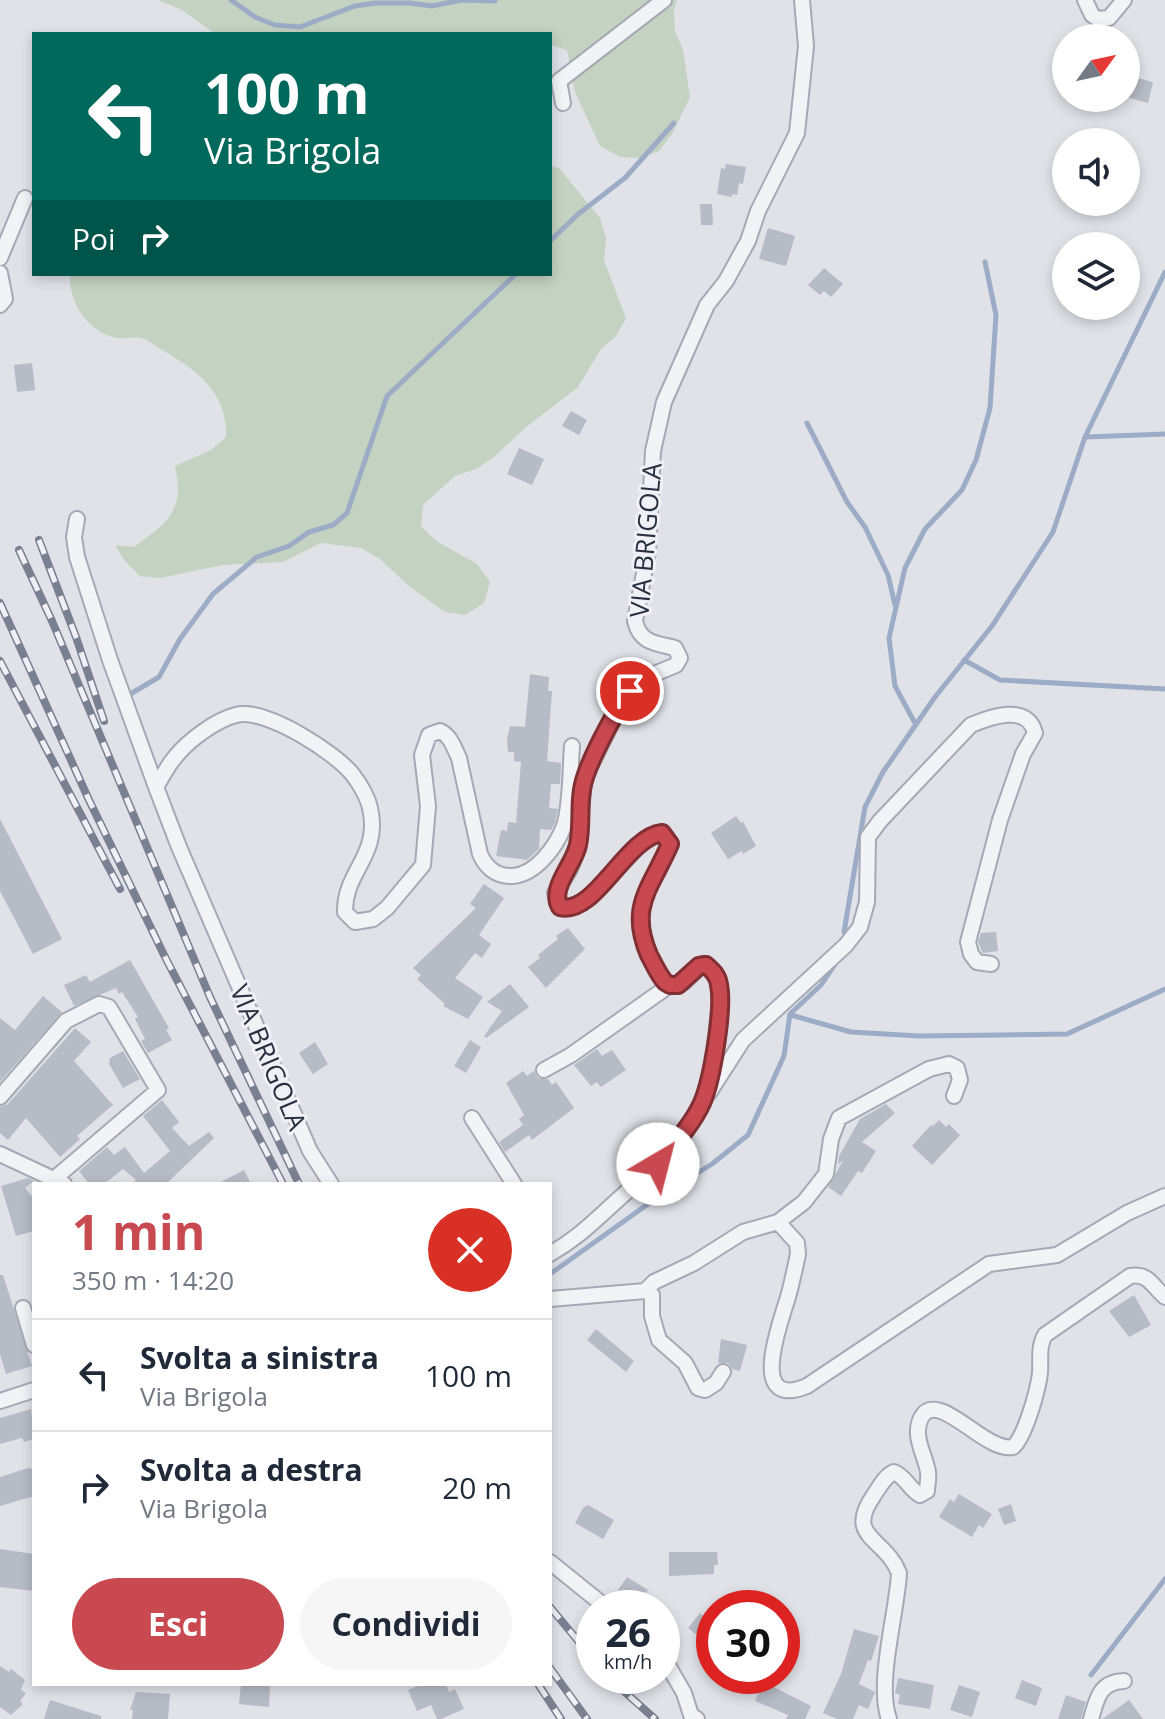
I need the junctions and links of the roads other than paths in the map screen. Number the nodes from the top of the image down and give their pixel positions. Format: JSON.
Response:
{"nodes":[{"id":1,"x":664,"y":0,"type":"edge"},
{"id":2,"x":802,"y":0,"type":"edge"},
{"id":3,"x":1085,"y":0,"type":"edge"},
{"id":4,"x":1124,"y":0,"type":"edge"},
{"id":5,"x":563,"y":103,"type":"dead end"},
{"id":6,"x":25,"y":198,"type":"dead end"},
{"id":7,"x":0,"y":258,"type":"edge"},
{"id":8,"x":0,"y":273,"type":"edge"},
{"id":9,"x":0,"y":305,"type":"edge"},
{"id":10,"x":77,"y":519,"type":"dead end"},
{"id":11,"x":572,"y":746,"type":"dead end"},
{"id":12,"x":156,"y":787,"type":"junction"},
{"id":13,"x":991,"y":964,"type":"dead end"},
{"id":14,"x":670,"y":985,"type":"junction"},
{"id":15,"x":544,"y":1070,"type":"dead end"},
{"id":16,"x":954,"y":1096,"type":"dead end"},
{"id":17,"x":0,"y":1097,"type":"edge"},
{"id":18,"x":702,"y":1103,"type":"junction"},
{"id":19,"x":472,"y":1118,"type":"dead end"},
{"id":20,"x":0,"y":1154,"type":"edge"},
{"id":21,"x":59,"y":1182,"type":"edge"},
{"id":22,"x":330,"y":1182,"type":"edge"},
{"id":23,"x":513,"y":1182,"type":"edge"},
{"id":24,"x":1165,"y":1196,"type":"edge"},
{"id":25,"x":778,"y":1222,"type":"junction"},
{"id":26,"x":552,"y":1249,"type":"edge"},
{"id":27,"x":645,"y":1291,"type":"junction"},
{"id":28,"x":1165,"y":1297,"type":"edge"},
{"id":29,"x":552,"y":1299,"type":"edge"},
{"id":30,"x":23,"y":1308,"type":"dead end"},
{"id":31,"x":32,"y":1338,"type":"edge"},
{"id":32,"x":723,"y":1372,"type":"dead end"},
{"id":33,"x":32,"y":1391,"type":"edge"},
{"id":34,"x":0,"y":1401,"type":"edge"},
{"id":35,"x":552,"y":1564,"type":"edge"},
{"id":36,"x":585,"y":1590,"type":"edge"},
{"id":37,"x":1124,"y":1681,"type":"dead end"},
{"id":38,"x":680,"y":1686,"type":"edge"},
{"id":39,"x":697,"y":1719,"type":"edge"},
{"id":40,"x":889,"y":1719,"type":"edge"},
{"id":41,"x":1091,"y":1719,"type":"edge"}],
"edges":[{"from":1,"to":5,"type":"street"},
{"from":2,"to":14,"type":"street","name":"VIA BRIGOLA"},
{"from":3,"to":4,"type":"street"},
{"from":6,"to":7,"type":"street"},
{"from":8,"to":9,"type":"street"},
{"from":10,"to":12,"type":"street","name":"VIA BRIGOLA"},
{"from":11,"to":12,"type":"street"},
{"from":12,"to":22,"type":"street","name":"VIA BRIGOLA"},
{"from":13,"to":18,"type":"street"},
{"from":14,"to":15,"type":"street"},
{"from":14,"to":18,"type":"street"},
{"from":16,"to":25,"type":"street"},
{"from":17,"to":21,"type":"street"},
{"from":18,"to":26,"type":"street"},
{"from":19,"to":23,"type":"street"},
{"from":20,"to":21,"type":"street"},
{"from":24,"to":25,"type":"street"},
{"from":25,"to":27,"type":"street"},
{"from":27,"to":29,"type":"street"},
{"from":27,"to":32,"type":"street"},
{"from":28,"to":40,"type":"street"},
{"from":30,"to":31,"type":"street"},
{"from":33,"to":34,"type":"street"},
{"from":35,"to":36,"type":"street"},
{"from":37,"to":41,"type":"street"},
{"from":38,"to":39,"type":"street"}]}
